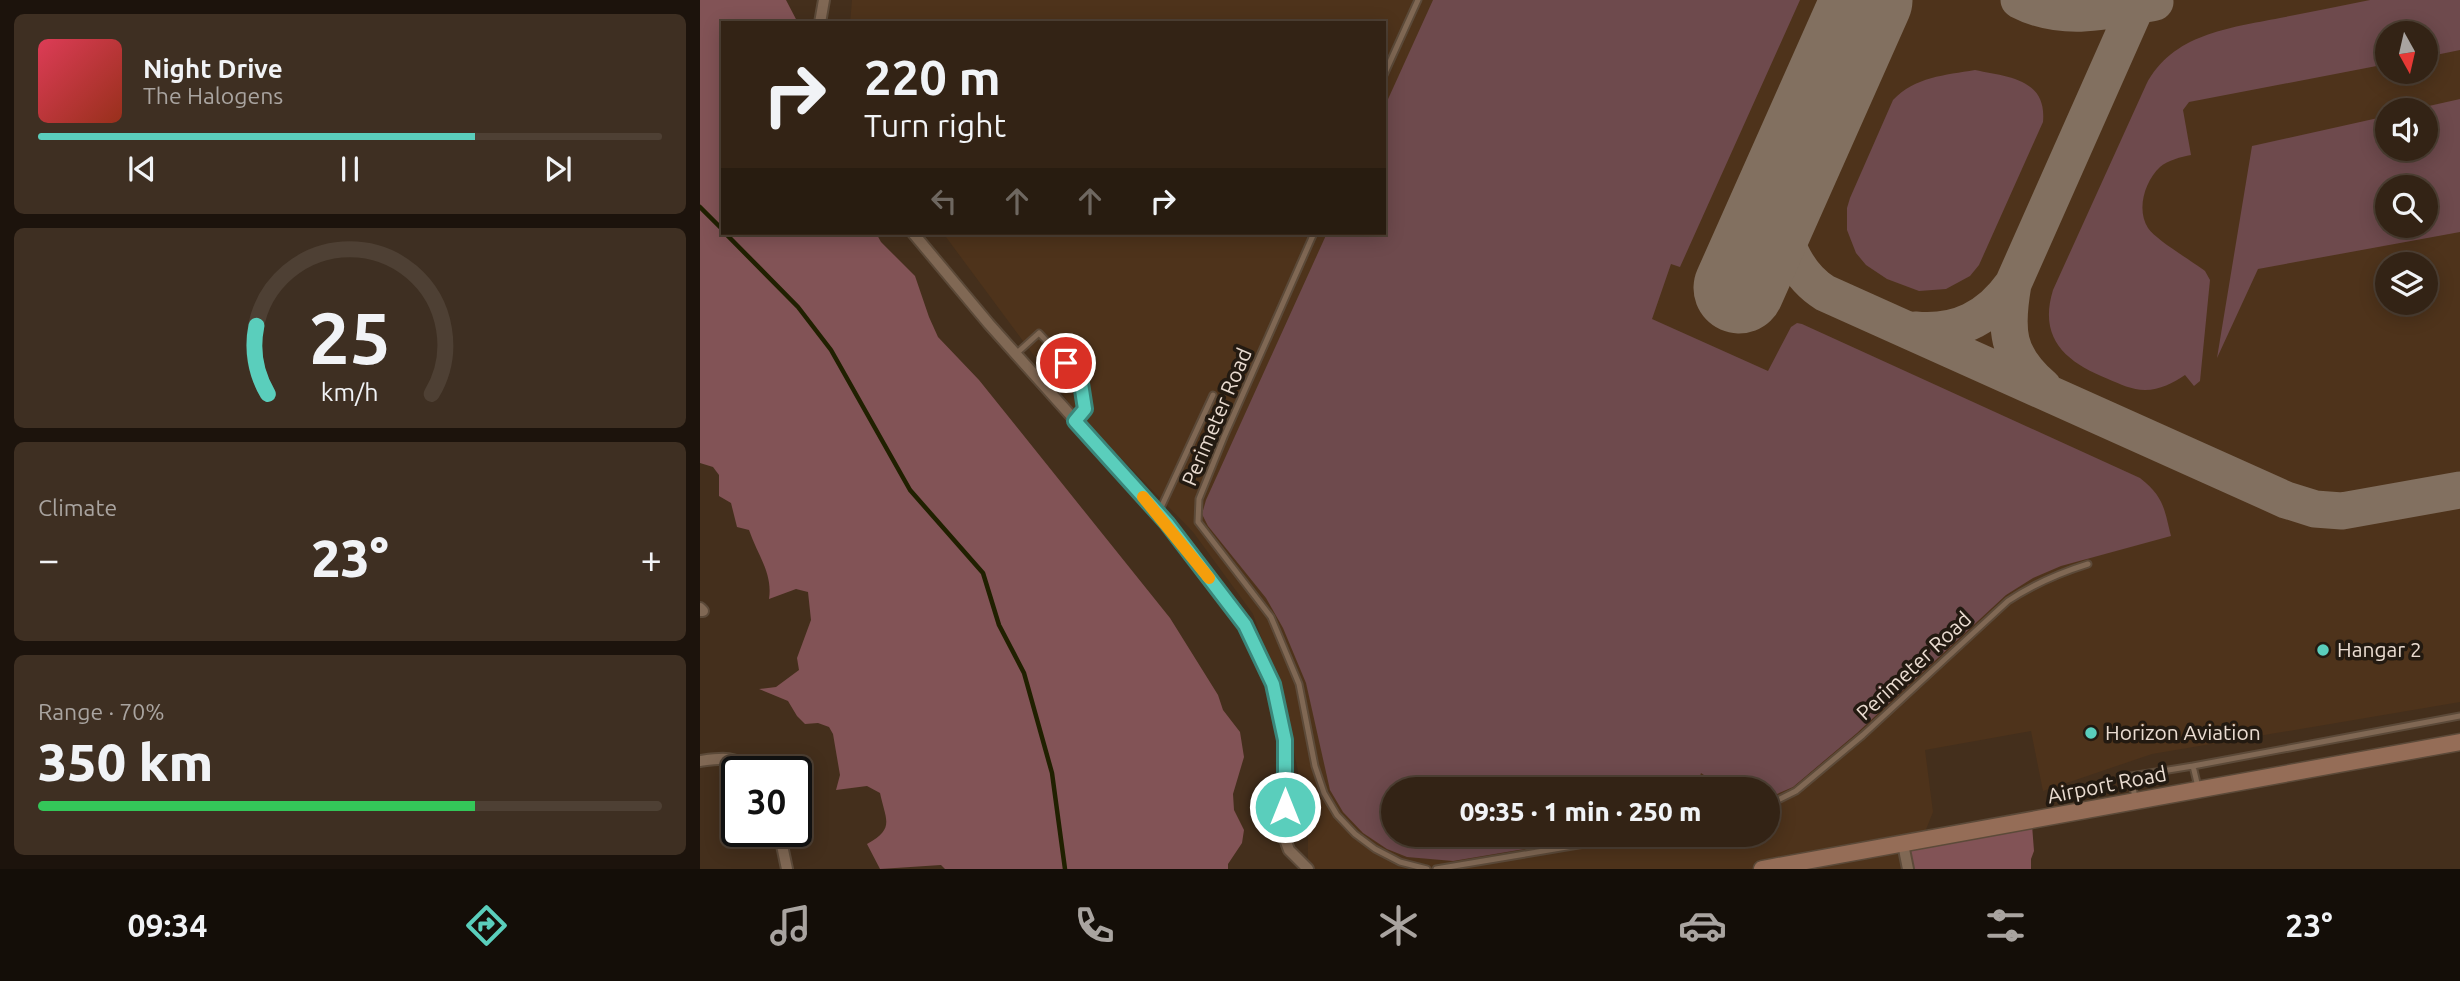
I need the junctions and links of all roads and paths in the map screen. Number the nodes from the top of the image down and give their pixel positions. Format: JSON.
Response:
{"nodes":[{"id":1,"x":824,"y":0,"type":"edge"},
{"id":2,"x":1418,"y":0,"type":"edge"},
{"id":3,"x":820,"y":21,"type":"edge"},
{"id":4,"x":1386,"y":71,"type":"edge"},
{"id":5,"x":915,"y":235,"type":"edge"},
{"id":6,"x":1313,"y":235,"type":"edge"},
{"id":7,"x":1016,"y":354,"type":"junction"},
{"id":8,"x":1213,"y":395,"type":"dead end"},
{"id":9,"x":1075,"y":421,"type":"junction"},
{"id":10,"x":1158,"y":514,"type":"junction"},
{"id":11,"x":2088,"y":564,"type":"dead end"},
{"id":12,"x":2460,"y":716,"type":"edge"},
{"id":13,"x":2460,"y":741,"type":"edge"},
{"id":14,"x":721,"y":758,"type":"edge"},
{"id":15,"x":700,"y":761,"type":"edge"},
{"id":16,"x":2193,"y":765,"type":"junction"},
{"id":17,"x":2198,"y":790,"type":"junction"},
{"id":18,"x":1780,"y":799,"type":"edge"},
{"id":19,"x":2136,"y":801,"type":"junction"},
{"id":20,"x":1903,"y":844,"type":"junction"},
{"id":21,"x":782,"y":847,"type":"edge"},
{"id":22,"x":1567,"y":847,"type":"edge"},
{"id":23,"x":787,"y":869,"type":"edge"},
{"id":24,"x":1308,"y":869,"type":"edge"},
{"id":25,"x":1427,"y":869,"type":"edge"},
{"id":26,"x":1436,"y":869,"type":"edge"},
{"id":27,"x":1762,"y":869,"type":"edge"},
{"id":28,"x":1908,"y":869,"type":"edge"}],
"edges":[{"from":1,"to":3,"type":"street"},
{"from":2,"to":4,"type":"lane"},
{"from":5,"to":7,"type":"street"},
{"from":6,"to":25,"type":"lane","name":"Perimeter Road"},
{"from":7,"to":9,"type":"street"},
{"from":7,"to":9,"type":"lane"},
{"from":8,"to":10,"type":"lane"},
{"from":9,"to":10,"type":"street"},
{"from":10,"to":24,"type":"street"},
{"from":11,"to":18,"type":"lane","name":"Perimeter Road"},
{"from":12,"to":16,"type":"lane"},
{"from":13,"to":17,"type":"main road","name":"Airport Road"},
{"from":14,"to":15,"type":"street"},
{"from":16,"to":17,"type":"lane"},
{"from":16,"to":19,"type":"lane"},
{"from":17,"to":19,"type":"main road","name":"Airport Road"},
{"from":19,"to":20,"type":"main road","name":"Airport Road"},
{"from":20,"to":27,"type":"main road","name":"Airport Road"},
{"from":20,"to":28,"type":"street"},
{"from":21,"to":23,"type":"street"},
{"from":22,"to":26,"type":"lane"}]}
